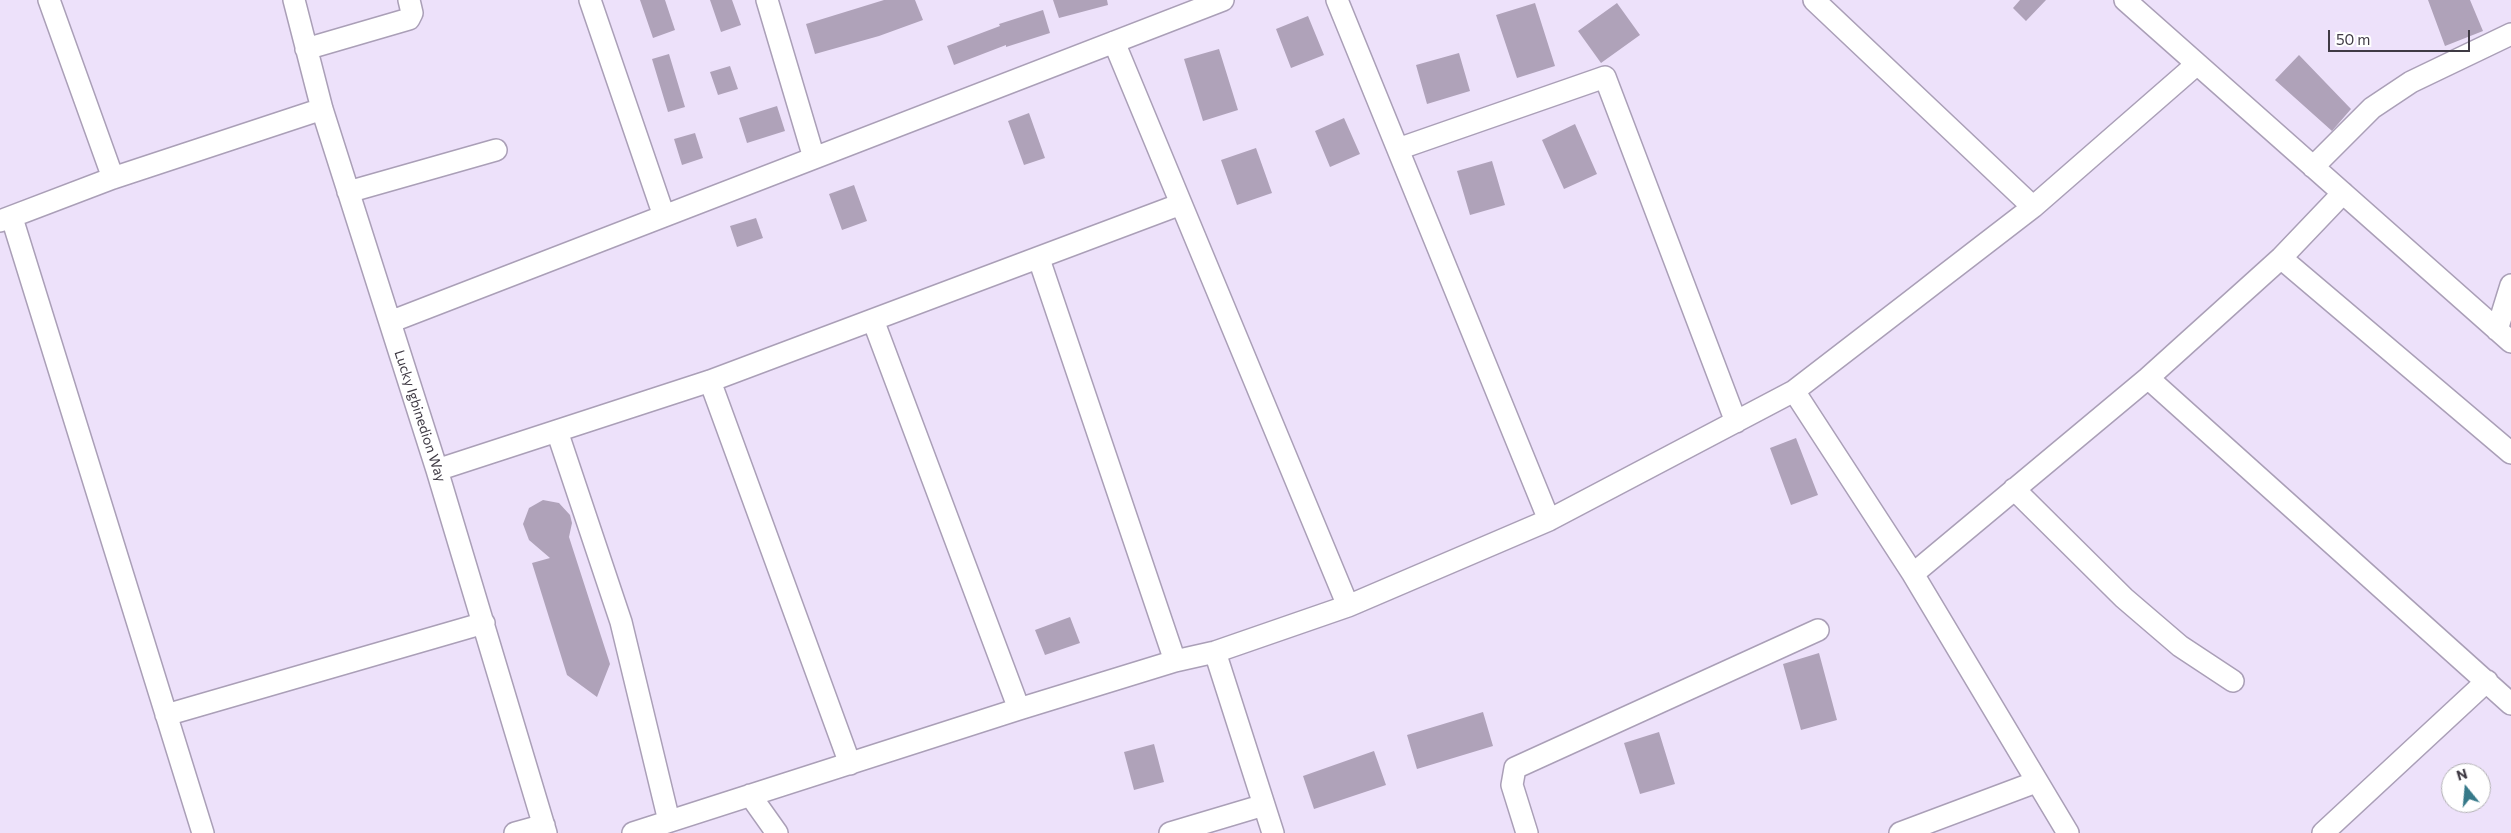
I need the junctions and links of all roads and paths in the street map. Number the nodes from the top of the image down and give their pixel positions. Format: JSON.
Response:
{"nodes":[{"id":1,"x":48,"y":0,"type":"edge"},
{"id":2,"x":294,"y":0,"type":"edge"},
{"id":3,"x":408,"y":0,"type":"edge"},
{"id":4,"x":590,"y":0,"type":"edge"},
{"id":5,"x":767,"y":0,"type":"edge"},
{"id":6,"x":1223,"y":0,"type":"edge"},
{"id":7,"x":1337,"y":0,"type":"edge"},
{"id":8,"x":1814,"y":0,"type":"edge"},
{"id":9,"x":2125,"y":0,"type":"edge"},
{"id":10,"x":2511,"y":34,"type":"edge"},
{"id":11,"x":1114,"y":42,"type":"junction"},
{"id":12,"x":306,"y":49,"type":"junction"},
{"id":13,"x":2197,"y":64,"type":"junction"},
{"id":14,"x":322,"y":109,"type":"junction"},
{"id":15,"x":1398,"y":149,"type":"junction"},
{"id":16,"x":496,"y":150,"type":"dead end"},
{"id":17,"x":814,"y":158,"type":"junction"},
{"id":18,"x":2313,"y":166,"type":"junction"},
{"id":19,"x":113,"y":178,"type":"junction"},
{"id":20,"x":348,"y":192,"type":"junction"},
{"id":21,"x":2343,"y":193,"type":"junction"},
{"id":22,"x":1182,"y":204,"type":"junction"},
{"id":23,"x":2033,"y":207,"type":"junction"},
{"id":24,"x":664,"y":216,"type":"junction"},
{"id":25,"x":6,"y":219,"type":"edge"},
{"id":26,"x":2281,"y":258,"type":"junction"},
{"id":27,"x":1039,"y":259,"type":"junction"},
{"id":28,"x":2511,"y":285,"type":"edge"},
{"id":29,"x":872,"y":320,"type":"junction"},
{"id":30,"x":390,"y":322,"type":"junction"},
{"id":31,"x":2504,"y":336,"type":"edge"},
{"id":32,"x":2148,"y":378,"type":"junction"},
{"id":33,"x":710,"y":381,"type":"junction"},
{"id":34,"x":1794,"y":391,"type":"junction"},
{"id":35,"x":1736,"y":422,"type":"junction"},
{"id":36,"x":557,"y":432,"type":"junction"},
{"id":37,"x":2511,"y":453,"type":"edge"},
{"id":38,"x":437,"y":470,"type":"junction"},
{"id":39,"x":2014,"y":489,"type":"junction"},
{"id":40,"x":1549,"y":520,"type":"junction"},
{"id":41,"x":1913,"y":574,"type":"junction"},
{"id":42,"x":1348,"y":606,"type":"junction"},
{"id":43,"x":484,"y":623,"type":"junction"},
{"id":44,"x":1818,"y":630,"type":"dead end"},
{"id":45,"x":1215,"y":652,"type":"junction"},
{"id":46,"x":1175,"y":661,"type":"junction"},
{"id":47,"x":2233,"y":681,"type":"dead end"},
{"id":48,"x":2487,"y":681,"type":"junction"},
{"id":49,"x":2511,"y":704,"type":"edge"},
{"id":50,"x":1020,"y":709,"type":"junction"},
{"id":51,"x":166,"y":715,"type":"junction"},
{"id":52,"x":850,"y":764,"type":"junction"},
{"id":53,"x":2036,"y":782,"type":"junction"},
{"id":54,"x":750,"y":796,"type":"junction"},
{"id":55,"x":1264,"y":805,"type":"junction"},
{"id":56,"x":669,"y":821,"type":"junction"},
{"id":57,"x":545,"y":829,"type":"edge"},
{"id":58,"x":203,"y":833,"type":"edge"},
{"id":59,"x":515,"y":833,"type":"edge"},
{"id":60,"x":632,"y":833,"type":"edge"},
{"id":61,"x":777,"y":833,"type":"edge"},
{"id":62,"x":1170,"y":833,"type":"edge"},
{"id":63,"x":1273,"y":833,"type":"edge"},
{"id":64,"x":1527,"y":833,"type":"edge"},
{"id":65,"x":1900,"y":833,"type":"edge"},
{"id":66,"x":2068,"y":833,"type":"edge"},
{"id":67,"x":2324,"y":833,"type":"edge"}],
"edges":[{"from":1,"to":19,"type":"street"},
{"from":2,"to":12,"type":"street","name":"Lucky Igbinedion Way"},
{"from":3,"to":12,"type":"street"},
{"from":4,"to":24,"type":"street"},
{"from":5,"to":17,"type":"street"},
{"from":6,"to":11,"type":"street"},
{"from":7,"to":15,"type":"street"},
{"from":8,"to":23,"type":"street"},
{"from":9,"to":13,"type":"street"},
{"from":10,"to":18,"type":"street"},
{"from":11,"to":17,"type":"street"},
{"from":11,"to":22,"type":"street"},
{"from":12,"to":14,"type":"street","name":"Lucky Igbinedion Way"},
{"from":13,"to":18,"type":"street"},
{"from":13,"to":23,"type":"street"},
{"from":14,"to":19,"type":"street"},
{"from":14,"to":20,"type":"street","name":"Lucky Igbinedion Way"},
{"from":15,"to":35,"type":"street"},
{"from":15,"to":40,"type":"street"},
{"from":16,"to":20,"type":"street"},
{"from":17,"to":24,"type":"street"},
{"from":18,"to":21,"type":"street"},
{"from":19,"to":25,"type":"street"},
{"from":20,"to":30,"type":"street","name":"Lucky Igbinedion Way"},
{"from":21,"to":26,"type":"street"},
{"from":21,"to":31,"type":"street"},
{"from":22,"to":27,"type":"street"},
{"from":22,"to":42,"type":"street"},
{"from":23,"to":34,"type":"street"},
{"from":24,"to":30,"type":"street"},
{"from":25,"to":51,"type":"street"},
{"from":26,"to":32,"type":"street"},
{"from":26,"to":37,"type":"street"},
{"from":27,"to":29,"type":"street"},
{"from":27,"to":46,"type":"street"},
{"from":28,"to":31,"type":"street"},
{"from":29,"to":33,"type":"street"},
{"from":29,"to":50,"type":"street"},
{"from":30,"to":38,"type":"street","name":"Lucky Igbinedion Way"},
{"from":32,"to":39,"type":"street"},
{"from":32,"to":48,"type":"street"},
{"from":33,"to":36,"type":"street"},
{"from":33,"to":52,"type":"street"},
{"from":34,"to":35,"type":"street"},
{"from":34,"to":41,"type":"street"},
{"from":35,"to":40,"type":"street"},
{"from":36,"to":38,"type":"street"},
{"from":36,"to":56,"type":"street"},
{"from":38,"to":43,"type":"street","name":"Lucky Igbinedion Way"},
{"from":39,"to":41,"type":"street"},
{"from":39,"to":47,"type":"street"},
{"from":40,"to":42,"type":"street"},
{"from":41,"to":53,"type":"street"},
{"from":42,"to":45,"type":"street"},
{"from":43,"to":51,"type":"street"},
{"from":43,"to":57,"type":"street","name":"Lucky Igbinedion Way"},
{"from":44,"to":64,"type":"street"},
{"from":45,"to":46,"type":"street"},
{"from":45,"to":55,"type":"street"},
{"from":46,"to":50,"type":"street"},
{"from":48,"to":49,"type":"street"},
{"from":48,"to":67,"type":"street"},
{"from":50,"to":52,"type":"street"},
{"from":51,"to":58,"type":"street"},
{"from":52,"to":54,"type":"street"},
{"from":53,"to":65,"type":"street"},
{"from":53,"to":66,"type":"street"},
{"from":54,"to":56,"type":"street"},
{"from":54,"to":61,"type":"street"},
{"from":55,"to":62,"type":"street"},
{"from":55,"to":63,"type":"street"},
{"from":56,"to":60,"type":"street"},
{"from":57,"to":59,"type":"street"}]}
